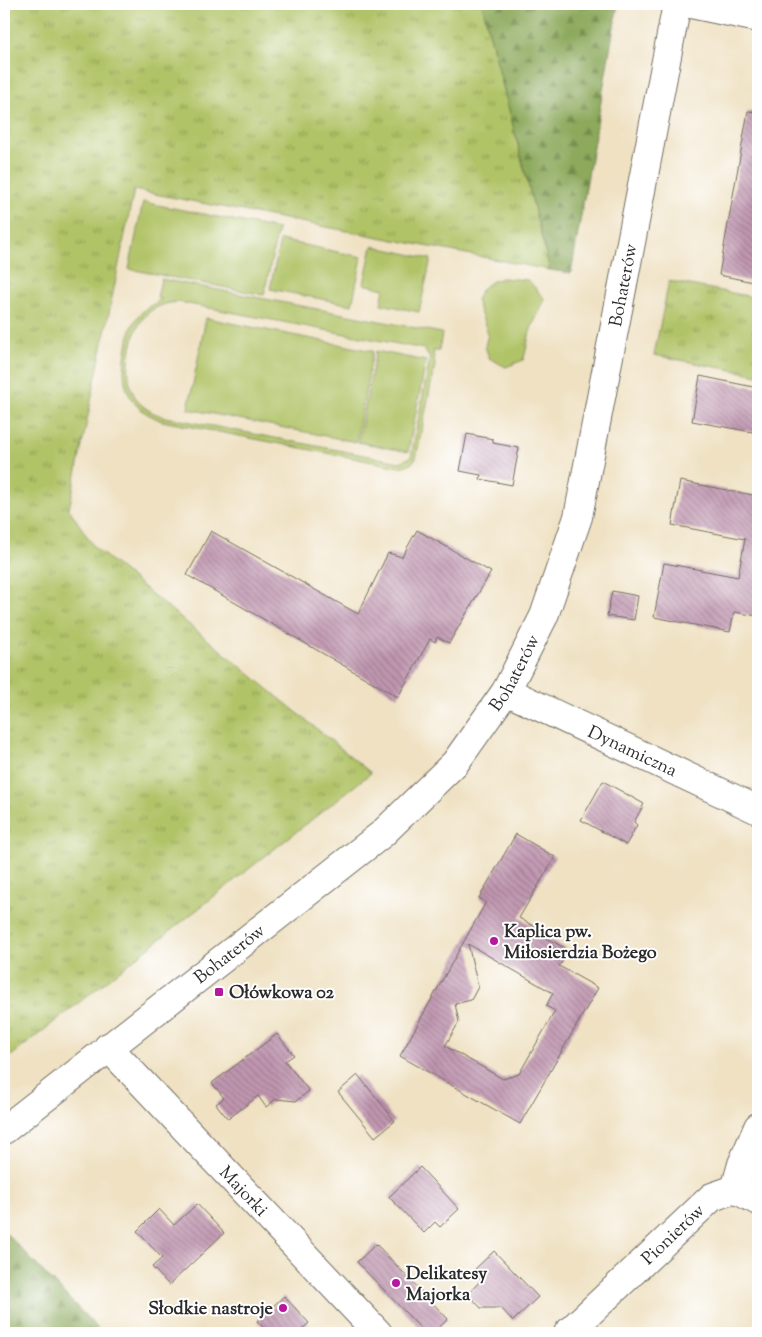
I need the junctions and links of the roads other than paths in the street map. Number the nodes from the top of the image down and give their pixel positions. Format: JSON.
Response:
{"nodes":[{"id":1,"x":677,"y":4,"type":"edge"},
{"id":2,"x":691,"y":4,"type":"edge"},
{"id":3,"x":758,"y":18,"type":"edge"},
{"id":4,"x":506,"y":691,"type":"junction"},
{"id":5,"x":758,"y":810,"type":"edge"},
{"id":6,"x":108,"y":1047,"type":"junction"},
{"id":7,"x":758,"y":1127,"type":"edge"},
{"id":8,"x":4,"y":1130,"type":"edge"},
{"id":9,"x":746,"y":1195,"type":"edge"},
{"id":10,"x":378,"y":1333,"type":"edge"},
{"id":11,"x":568,"y":1333,"type":"edge"}],
"edges":[{"from":1,"to":4,"type":"street","name":"Bohaterów"},
{"from":2,"to":3,"type":"street"},
{"from":4,"to":5,"type":"street","name":"Dynamiczna"},
{"from":4,"to":6,"type":"street","name":"Bohaterów"},
{"from":6,"to":8,"type":"street","name":"Bohaterów"},
{"from":6,"to":10,"type":"street","name":"Majorki"},
{"from":7,"to":9,"type":"street","name":"Pionierów"},
{"from":9,"to":11,"type":"street","name":"Pionierów"}]}
